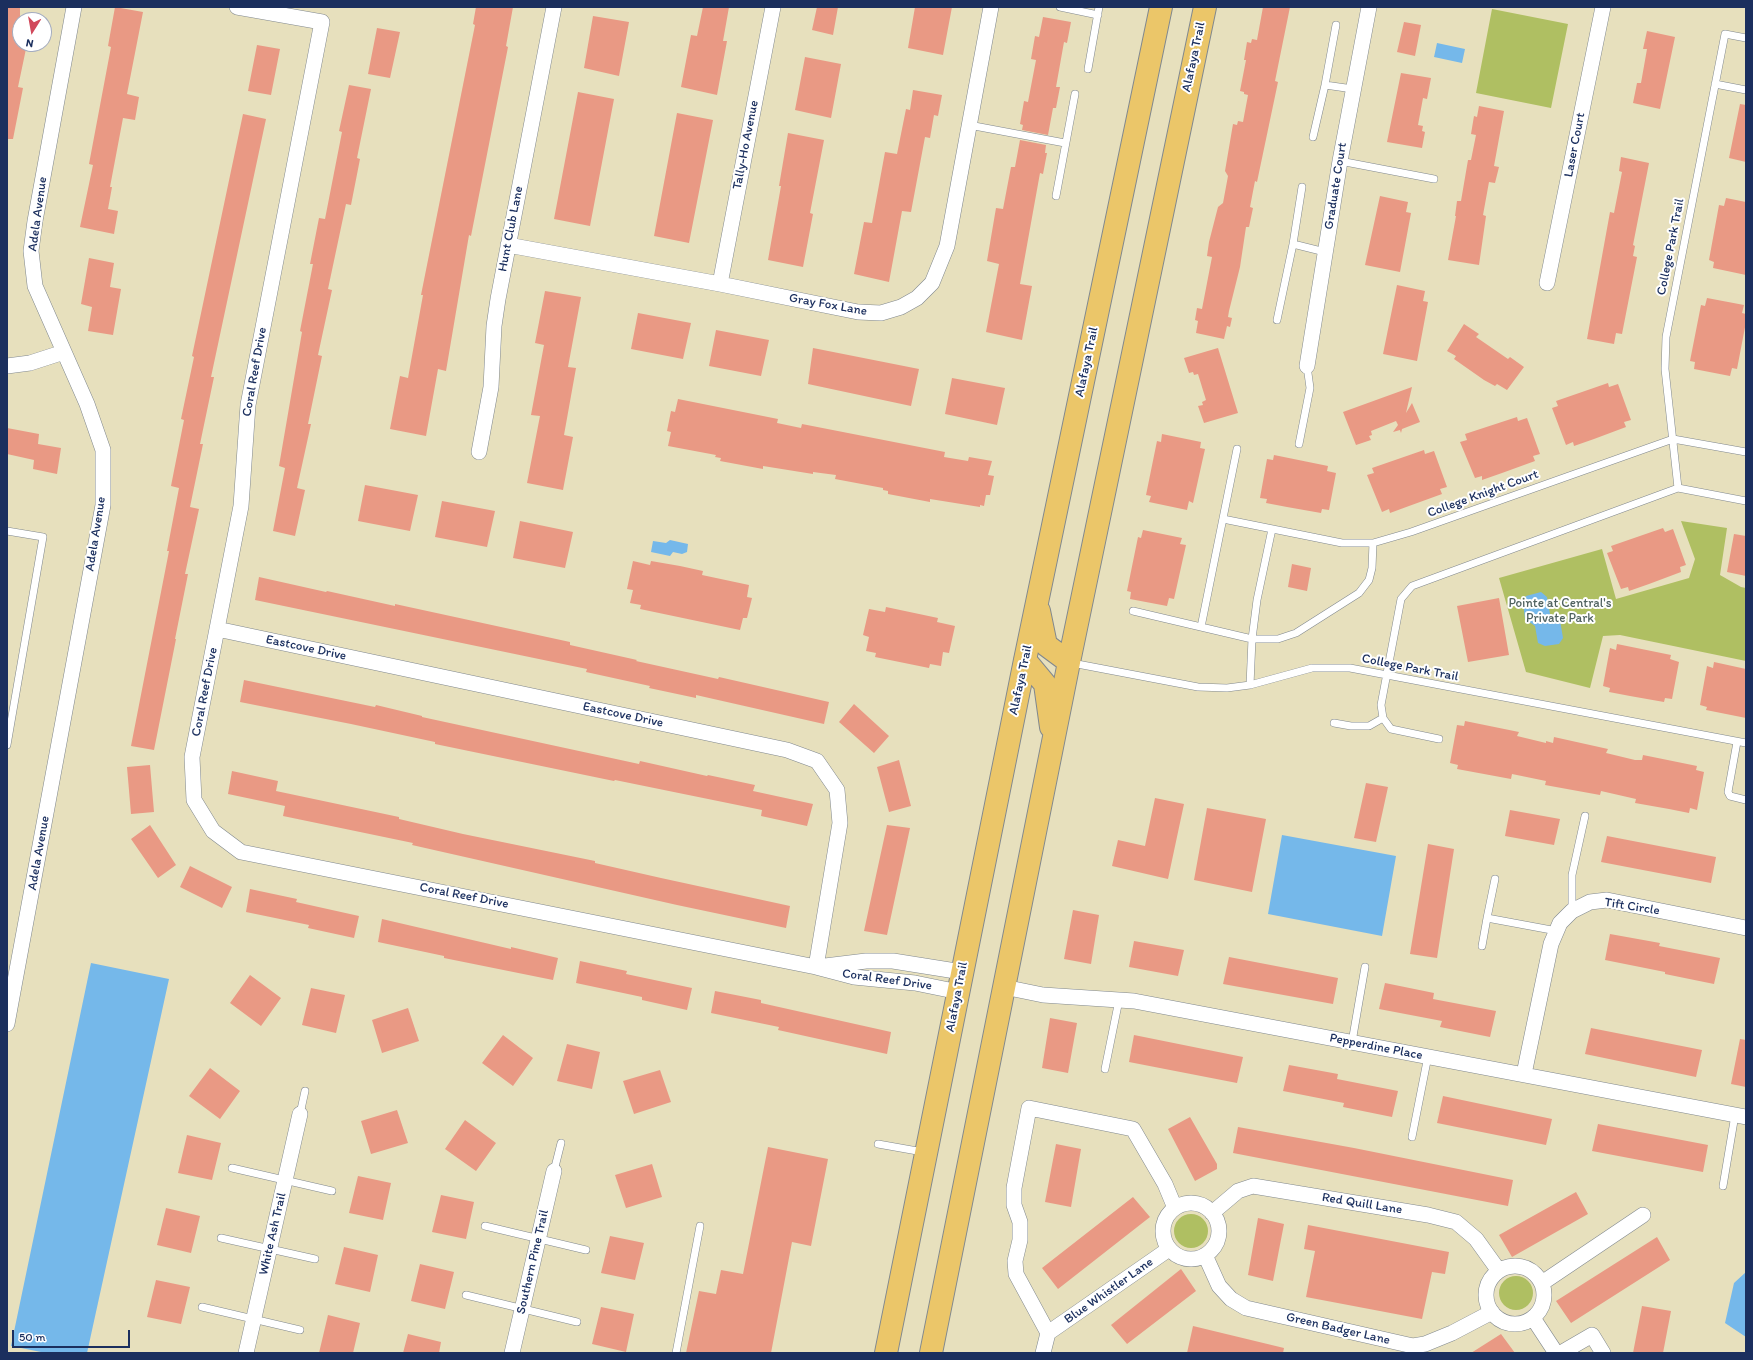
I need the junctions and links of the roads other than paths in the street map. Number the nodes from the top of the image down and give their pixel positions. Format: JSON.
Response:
{"nodes":[{"id":1,"x":74,"y":7,"type":"edge"},
{"id":2,"x":237,"y":7,"type":"edge"},
{"id":3,"x":554,"y":7,"type":"edge"},
{"id":4,"x":773,"y":7,"type":"edge"},
{"id":5,"x":991,"y":7,"type":"edge"},
{"id":6,"x":1060,"y":7,"type":"edge"},
{"id":7,"x":1099,"y":7,"type":"edge"},
{"id":8,"x":1160,"y":7,"type":"edge"},
{"id":9,"x":1205,"y":7,"type":"edge"},
{"id":10,"x":1368,"y":7,"type":"edge"},
{"id":11,"x":1603,"y":7,"type":"edge"},
{"id":12,"x":1098,"y":15,"type":"junction"},
{"id":13,"x":1336,"y":25,"type":"dead end"},
{"id":14,"x":1746,"y":38,"type":"edge"},
{"id":15,"x":1088,"y":69,"type":"dead end"},
{"id":16,"x":1715,"y":84,"type":"junction"},
{"id":17,"x":1325,"y":85,"type":"junction"},
{"id":18,"x":1353,"y":89,"type":"junction"},
{"id":19,"x":1746,"y":90,"type":"edge"},
{"id":20,"x":1075,"y":94,"type":"dead end"},
{"id":21,"x":969,"y":125,"type":"junction"},
{"id":22,"x":1313,"y":137,"type":"dead end"},
{"id":23,"x":1065,"y":143,"type":"junction"},
{"id":24,"x":1340,"y":161,"type":"junction"},
{"id":25,"x":1434,"y":179,"type":"dead end"},
{"id":26,"x":1302,"y":187,"type":"dead end"},
{"id":27,"x":1056,"y":196,"type":"dead end"},
{"id":28,"x":1293,"y":244,"type":"junction"},
{"id":29,"x":508,"y":245,"type":"junction"},
{"id":30,"x":1325,"y":252,"type":"junction"},
{"id":31,"x":1547,"y":283,"type":"dead end"},
{"id":32,"x":720,"y":284,"type":"junction"},
{"id":33,"x":1276,"y":320,"type":"dead end"},
{"id":34,"x":64,"y":352,"type":"junction"},
{"id":35,"x":7,"y":366,"type":"edge"},
{"id":36,"x":1307,"y":366,"type":"joint"},
{"id":37,"x":1673,"y":438,"type":"junction"},
{"id":38,"x":1299,"y":444,"type":"dead end"},
{"id":39,"x":1237,"y":449,"type":"dead end"},
{"id":40,"x":479,"y":452,"type":"dead end"},
{"id":41,"x":1746,"y":452,"type":"edge"},
{"id":42,"x":1678,"y":488,"type":"junction"},
{"id":43,"x":1746,"y":501,"type":"edge"},
{"id":44,"x":1223,"y":519,"type":"junction"},
{"id":45,"x":1272,"y":529,"type":"junction"},
{"id":46,"x":7,"y":531,"type":"edge"},
{"id":47,"x":1373,"y":543,"type":"junction"},
{"id":48,"x":1038,"y":602,"type":"junction"},
{"id":49,"x":1133,"y":611,"type":"dead end"},
{"id":50,"x":1201,"y":627,"type":"junction"},
{"id":51,"x":217,"y":629,"type":"junction"},
{"id":52,"x":1252,"y":639,"type":"junction"},
{"id":53,"x":1025,"y":660,"type":"junction"},
{"id":54,"x":1069,"y":662,"type":"junction"},
{"id":55,"x":1386,"y":675,"type":"junction"},
{"id":56,"x":1250,"y":685,"type":"junction"},
{"id":57,"x":1383,"y":718,"type":"junction"},
{"id":58,"x":1334,"y":723,"type":"dead end"},
{"id":59,"x":1439,"y":739,"type":"dead end"},
{"id":60,"x":1053,"y":742,"type":"junction"},
{"id":61,"x":1737,"y":742,"type":"junction"},
{"id":62,"x":1746,"y":744,"type":"edge"},
{"id":63,"x":7,"y":745,"type":"edge"},
{"id":64,"x":1746,"y":800,"type":"edge"},
{"id":65,"x":1585,"y":816,"type":"dead end"},
{"id":66,"x":1495,"y":880,"type":"dead end"},
{"id":67,"x":1572,"y":911,"type":"junction"},
{"id":68,"x":1487,"y":918,"type":"junction"},
{"id":69,"x":1746,"y":928,"type":"edge"},
{"id":70,"x":1556,"y":931,"type":"junction"},
{"id":71,"x":1482,"y":946,"type":"dead end"},
{"id":72,"x":816,"y":967,"type":"junction"},
{"id":73,"x":1365,"y":967,"type":"dead end"},
{"id":74,"x":960,"y":982,"type":"junction"},
{"id":75,"x":1004,"y":988,"type":"junction"},
{"id":76,"x":1119,"y":999,"type":"junction"},
{"id":77,"x":7,"y":1024,"type":"edge"},
{"id":78,"x":1352,"y":1042,"type":"junction"},
{"id":79,"x":1428,"y":1056,"type":"junction"},
{"id":80,"x":1105,"y":1069,"type":"dead end"},
{"id":81,"x":1524,"y":1074,"type":"junction"},
{"id":82,"x":305,"y":1091,"type":"dead end"},
{"id":83,"x":300,"y":1114,"type":"joint"},
{"id":84,"x":1741,"y":1116,"type":"edge"},
{"id":85,"x":1412,"y":1137,"type":"dead end"},
{"id":86,"x":561,"y":1143,"type":"dead end"},
{"id":87,"x":878,"y":1144,"type":"dead end"},
{"id":88,"x":926,"y":1153,"type":"junction"},
{"id":89,"x":232,"y":1168,"type":"dead end"},
{"id":90,"x":554,"y":1171,"type":"joint"},
{"id":91,"x":285,"y":1180,"type":"junction"},
{"id":92,"x":1723,"y":1186,"type":"dead end"},
{"id":93,"x":332,"y":1191,"type":"dead end"},
{"id":94,"x":1175,"y":1208,"type":"junction"},
{"id":95,"x":1212,"y":1213,"type":"junction"},
{"id":96,"x":1643,"y":1215,"type":"dead end"},
{"id":97,"x":485,"y":1226,"type":"dead end"},
{"id":98,"x":700,"y":1226,"type":"dead end"},
{"id":99,"x":221,"y":1238,"type":"dead end"},
{"id":100,"x":538,"y":1239,"type":"junction"},
{"id":101,"x":270,"y":1249,"type":"junction"},
{"id":102,"x":1169,"y":1249,"type":"junction"},
{"id":103,"x":586,"y":1250,"type":"dead end"},
{"id":104,"x":1206,"y":1255,"type":"junction"},
{"id":105,"x":315,"y":1259,"type":"dead end"},
{"id":106,"x":1499,"y":1271,"type":"junction"},
{"id":107,"x":1542,"y":1283,"type":"junction"},
{"id":108,"x":466,"y":1295,"type":"dead end"},
{"id":109,"x":202,"y":1307,"type":"dead end"},
{"id":110,"x":522,"y":1308,"type":"junction"},
{"id":111,"x":1492,"y":1312,"type":"junction"},
{"id":112,"x":1533,"y":1318,"type":"junction"},
{"id":113,"x":254,"y":1319,"type":"junction"},
{"id":114,"x":576,"y":1322,"type":"dead end"},
{"id":115,"x":300,"y":1330,"type":"dead end"},
{"id":116,"x":1048,"y":1333,"type":"junction"},
{"id":117,"x":246,"y":1353,"type":"edge"},
{"id":118,"x":512,"y":1353,"type":"edge"},
{"id":119,"x":676,"y":1353,"type":"edge"},
{"id":120,"x":886,"y":1353,"type":"edge"},
{"id":121,"x":931,"y":1353,"type":"edge"},
{"id":122,"x":1043,"y":1353,"type":"edge"},
{"id":123,"x":1556,"y":1353,"type":"edge"},
{"id":124,"x":1561,"y":1353,"type":"edge"},
{"id":125,"x":1602,"y":1353,"type":"edge"}],
"edges":[{"from":1,"to":34,"type":"street","name":"Adela Avenue"},
{"from":2,"to":51,"type":"street","name":"Coral Reef Drive"},
{"from":3,"to":29,"type":"street","name":"Hunt Club Lane"},
{"from":4,"to":32,"type":"street","name":"Tally-Ho Avenue"},
{"from":5,"to":21,"type":"street","name":"Gray Fox Lane"},
{"from":6,"to":12,"type":"lane"},
{"from":7,"to":12,"type":"lane"},
{"from":8,"to":48,"type":"main road","name":"Alafaya Trail"},
{"from":9,"to":54,"type":"main road","name":"Alafaya Trail"},
{"from":10,"to":18,"type":"street","name":"Graduate Court"},
{"from":11,"to":31,"type":"street","name":"Laser Court"},
{"from":12,"to":15,"type":"lane"},
{"from":13,"to":17,"type":"lane"},
{"from":14,"to":16,"type":"lane","name":"College Park Trail"},
{"from":16,"to":19,"type":"lane"},
{"from":16,"to":37,"type":"lane","name":"College Park Trail"},
{"from":17,"to":18,"type":"lane"},
{"from":17,"to":22,"type":"lane"},
{"from":18,"to":24,"type":"street","name":"Graduate Court"},
{"from":20,"to":23,"type":"lane"},
{"from":21,"to":23,"type":"lane"},
{"from":21,"to":32,"type":"street","name":"Gray Fox Lane"},
{"from":23,"to":27,"type":"lane"},
{"from":24,"to":25,"type":"lane"},
{"from":24,"to":30,"type":"street","name":"Graduate Court"},
{"from":26,"to":28,"type":"lane"},
{"from":28,"to":30,"type":"lane"},
{"from":28,"to":33,"type":"lane"},
{"from":29,"to":32,"type":"street","name":"Gray Fox Lane"},
{"from":29,"to":40,"type":"street","name":"Hunt Club Lane"},
{"from":30,"to":36,"type":"street","name":"Graduate Court"},
{"from":34,"to":35,"type":"street"},
{"from":34,"to":77,"type":"street","name":"Adela Avenue"},
{"from":36,"to":38,"type":"lane"},
{"from":37,"to":41,"type":"lane"},
{"from":37,"to":42,"type":"lane","name":"College Park Trail"},
{"from":37,"to":47,"type":"lane","name":"College Knight Court"},
{"from":39,"to":44,"type":"lane"},
{"from":42,"to":43,"type":"lane"},
{"from":42,"to":55,"type":"lane"},
{"from":44,"to":45,"type":"lane","name":"College Knight Court"},
{"from":44,"to":50,"type":"lane"},
{"from":45,"to":47,"type":"lane","name":"College Knight Court"},
{"from":45,"to":52,"type":"lane"},
{"from":46,"to":63,"type":"lane"},
{"from":47,"to":52,"type":"lane"},
{"from":48,"to":53,"type":"main road","name":"Alafaya Trail"},
{"from":48,"to":54,"type":"main road"},
{"from":49,"to":50,"type":"lane"},
{"from":50,"to":52,"type":"lane"},
{"from":51,"to":72,"type":"street","name":"Eastcove Drive"},
{"from":51,"to":72,"type":"street","name":"Coral Reef Drive"},
{"from":52,"to":56,"type":"lane"},
{"from":53,"to":60,"type":"main road"},
{"from":53,"to":74,"type":"main road","name":"Alafaya Trail"},
{"from":54,"to":56,"type":"lane","name":"College Park Trail"},
{"from":54,"to":60,"type":"main road","name":"Alafaya Trail"},
{"from":55,"to":56,"type":"lane","name":"College Park Trail"},
{"from":55,"to":57,"type":"lane"},
{"from":55,"to":61,"type":"lane","name":"College Park Trail"},
{"from":57,"to":58,"type":"lane"},
{"from":57,"to":59,"type":"lane"},
{"from":60,"to":75,"type":"main road","name":"Alafaya Trail"},
{"from":61,"to":62,"type":"lane","name":"College Park Trail"},
{"from":61,"to":64,"type":"lane"},
{"from":65,"to":67,"type":"lane"},
{"from":66,"to":68,"type":"lane"},
{"from":67,"to":69,"type":"street","name":"Tift Circle"},
{"from":67,"to":70,"type":"street","name":"Tift Circle"},
{"from":68,"to":70,"type":"lane"},
{"from":68,"to":71,"type":"lane"},
{"from":70,"to":81,"type":"street","name":"Tift Circle"},
{"from":72,"to":74,"type":"street","name":"Coral Reef Drive"},
{"from":72,"to":74,"type":"street","name":"Coral Reef Drive"},
{"from":73,"to":78,"type":"lane"},
{"from":74,"to":88,"type":"main road","name":"Alafaya Trail"},
{"from":75,"to":76,"type":"street","name":"Pepperdine Place"},
{"from":75,"to":121,"type":"main road","name":"Alafaya Trail"},
{"from":76,"to":78,"type":"street","name":"Pepperdine Place"},
{"from":76,"to":80,"type":"lane"},
{"from":78,"to":79,"type":"street","name":"Pepperdine Place"},
{"from":79,"to":81,"type":"street","name":"Pepperdine Place"},
{"from":79,"to":85,"type":"lane"},
{"from":81,"to":84,"type":"street","name":"Pepperdine Place"},
{"from":82,"to":83,"type":"lane"},
{"from":83,"to":91,"type":"street","name":"White Ash Trail"},
{"from":84,"to":92,"type":"lane"},
{"from":86,"to":90,"type":"lane"},
{"from":87,"to":88,"type":"lane"},
{"from":88,"to":120,"type":"main road","name":"Alafaya Trail"},
{"from":89,"to":91,"type":"lane"},
{"from":90,"to":100,"type":"street","name":"Southern Pine Trail"},
{"from":91,"to":93,"type":"lane"},
{"from":91,"to":101,"type":"street","name":"White Ash Trail"},
{"from":94,"to":95,"type":"street"},
{"from":94,"to":102,"type":"street"},
{"from":94,"to":116,"type":"street"},
{"from":95,"to":104,"type":"street"},
{"from":95,"to":106,"type":"street","name":"Red Quill Lane"},
{"from":96,"to":107,"type":"street"},
{"from":97,"to":100,"type":"lane"},
{"from":98,"to":119,"type":"lane"},
{"from":99,"to":101,"type":"lane"},
{"from":100,"to":103,"type":"lane"},
{"from":100,"to":110,"type":"street","name":"Southern Pine Trail"},
{"from":101,"to":105,"type":"lane"},
{"from":101,"to":113,"type":"street","name":"White Ash Trail"},
{"from":102,"to":104,"type":"street"},
{"from":102,"to":116,"type":"street","name":"Blue Whistler Lane"},
{"from":104,"to":111,"type":"street","name":"Green Badger Lane"},
{"from":106,"to":107,"type":"street"},
{"from":106,"to":111,"type":"street"},
{"from":107,"to":112,"type":"street"},
{"from":108,"to":110,"type":"lane"},
{"from":109,"to":113,"type":"lane"},
{"from":110,"to":114,"type":"lane"},
{"from":110,"to":118,"type":"street","name":"Southern Pine Trail"},
{"from":111,"to":112,"type":"street"},
{"from":112,"to":123,"type":"street"},
{"from":113,"to":115,"type":"lane"},
{"from":113,"to":117,"type":"street","name":"White Ash Trail"},
{"from":116,"to":122,"type":"street"},
{"from":124,"to":125,"type":"street"}]}
